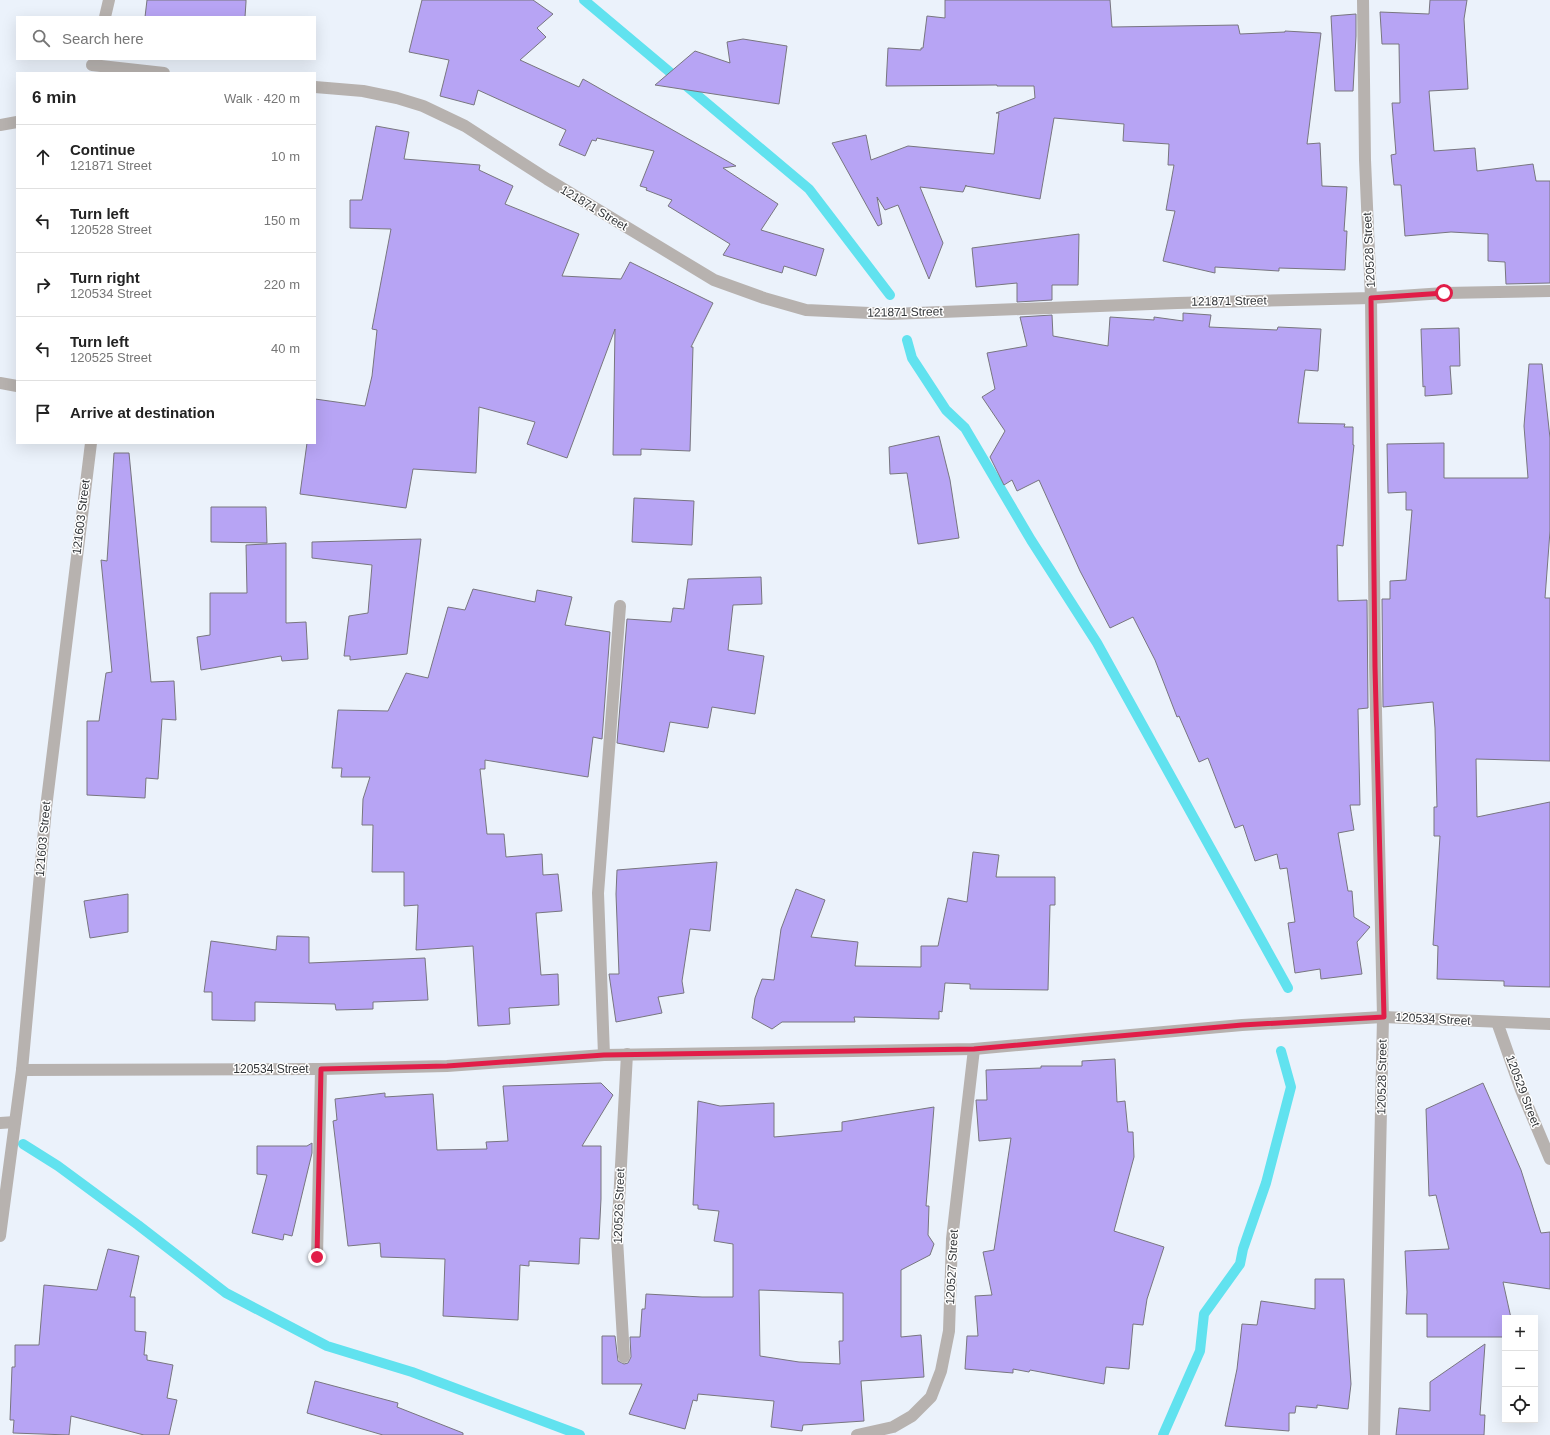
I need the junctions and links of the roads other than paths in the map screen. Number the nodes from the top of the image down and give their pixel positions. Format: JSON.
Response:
{"nodes":[{"id":1,"x":109,"y":0,"type":"edge"},
{"id":2,"x":1363,"y":0,"type":"edge"},
{"id":3,"x":105,"y":16,"type":"edge"},
{"id":4,"x":92,"y":66,"type":"edge"},
{"id":5,"x":154,"y":72,"type":"edge"},
{"id":6,"x":316,"y":88,"type":"edge"},
{"id":7,"x":16,"y":122,"type":"edge"},
{"id":8,"x":0,"y":125,"type":"edge"},
{"id":9,"x":1550,"y":291,"type":"edge"},
{"id":10,"x":1371,"y":298,"type":"junction"},
{"id":11,"x":0,"y":383,"type":"edge"},
{"id":12,"x":16,"y":386,"type":"edge"},
{"id":13,"x":91,"y":444,"type":"edge"},
{"id":14,"x":620,"y":606,"type":"dead end"},
{"id":15,"x":1384,"y":1017,"type":"junction"},
{"id":16,"x":1496,"y":1022,"type":"junction"},
{"id":17,"x":1550,"y":1024,"type":"edge"},
{"id":18,"x":974,"y":1049,"type":"junction"},
{"id":19,"x":628,"y":1054,"type":"junction"},
{"id":20,"x":604,"y":1055,"type":"junction"},
{"id":21,"x":321,"y":1069,"type":"junction"},
{"id":22,"x":22,"y":1070,"type":"junction"},
{"id":23,"x":15,"y":1122,"type":"junction"},
{"id":24,"x":0,"y":1123,"type":"edge"},
{"id":25,"x":1550,"y":1159,"type":"edge"},
{"id":26,"x":0,"y":1236,"type":"edge"},
{"id":27,"x":317,"y":1257,"type":"dead end"},
{"id":28,"x":624,"y":1357,"type":"dead end"},
{"id":29,"x":857,"y":1435,"type":"edge"},
{"id":30,"x":1374,"y":1435,"type":"edge"}],
"edges":[{"from":1,"to":3,"type":"street"},
{"from":2,"to":10,"type":"street","name":"120528 Street"},
{"from":4,"to":5,"type":"street"},
{"from":6,"to":10,"type":"street","name":"121871 Street"},
{"from":7,"to":8,"type":"street"},
{"from":9,"to":10,"type":"street","name":"121871 Street"},
{"from":10,"to":15,"type":"street","name":"120528 Street"},
{"from":11,"to":12,"type":"street"},
{"from":13,"to":22,"type":"street","name":"121603 Street"},
{"from":14,"to":20,"type":"street"},
{"from":15,"to":16,"type":"street","name":"120534 Street"},
{"from":15,"to":18,"type":"street","name":"120534 Street"},
{"from":15,"to":30,"type":"street","name":"120528 Street"},
{"from":16,"to":17,"type":"street","name":"120534 Street"},
{"from":16,"to":25,"type":"street","name":"120529 Street"},
{"from":18,"to":19,"type":"street","name":"120534 Street"},
{"from":18,"to":29,"type":"street","name":"120527 Street"},
{"from":19,"to":20,"type":"street","name":"120534 Street"},
{"from":19,"to":28,"type":"street","name":"120526 Street"},
{"from":20,"to":21,"type":"street","name":"120534 Street"},
{"from":21,"to":22,"type":"street","name":"120534 Street"},
{"from":21,"to":27,"type":"street"},
{"from":22,"to":23,"type":"street","name":"121603 Street"},
{"from":23,"to":24,"type":"street"},
{"from":23,"to":26,"type":"street","name":"121603 Street"}]}
